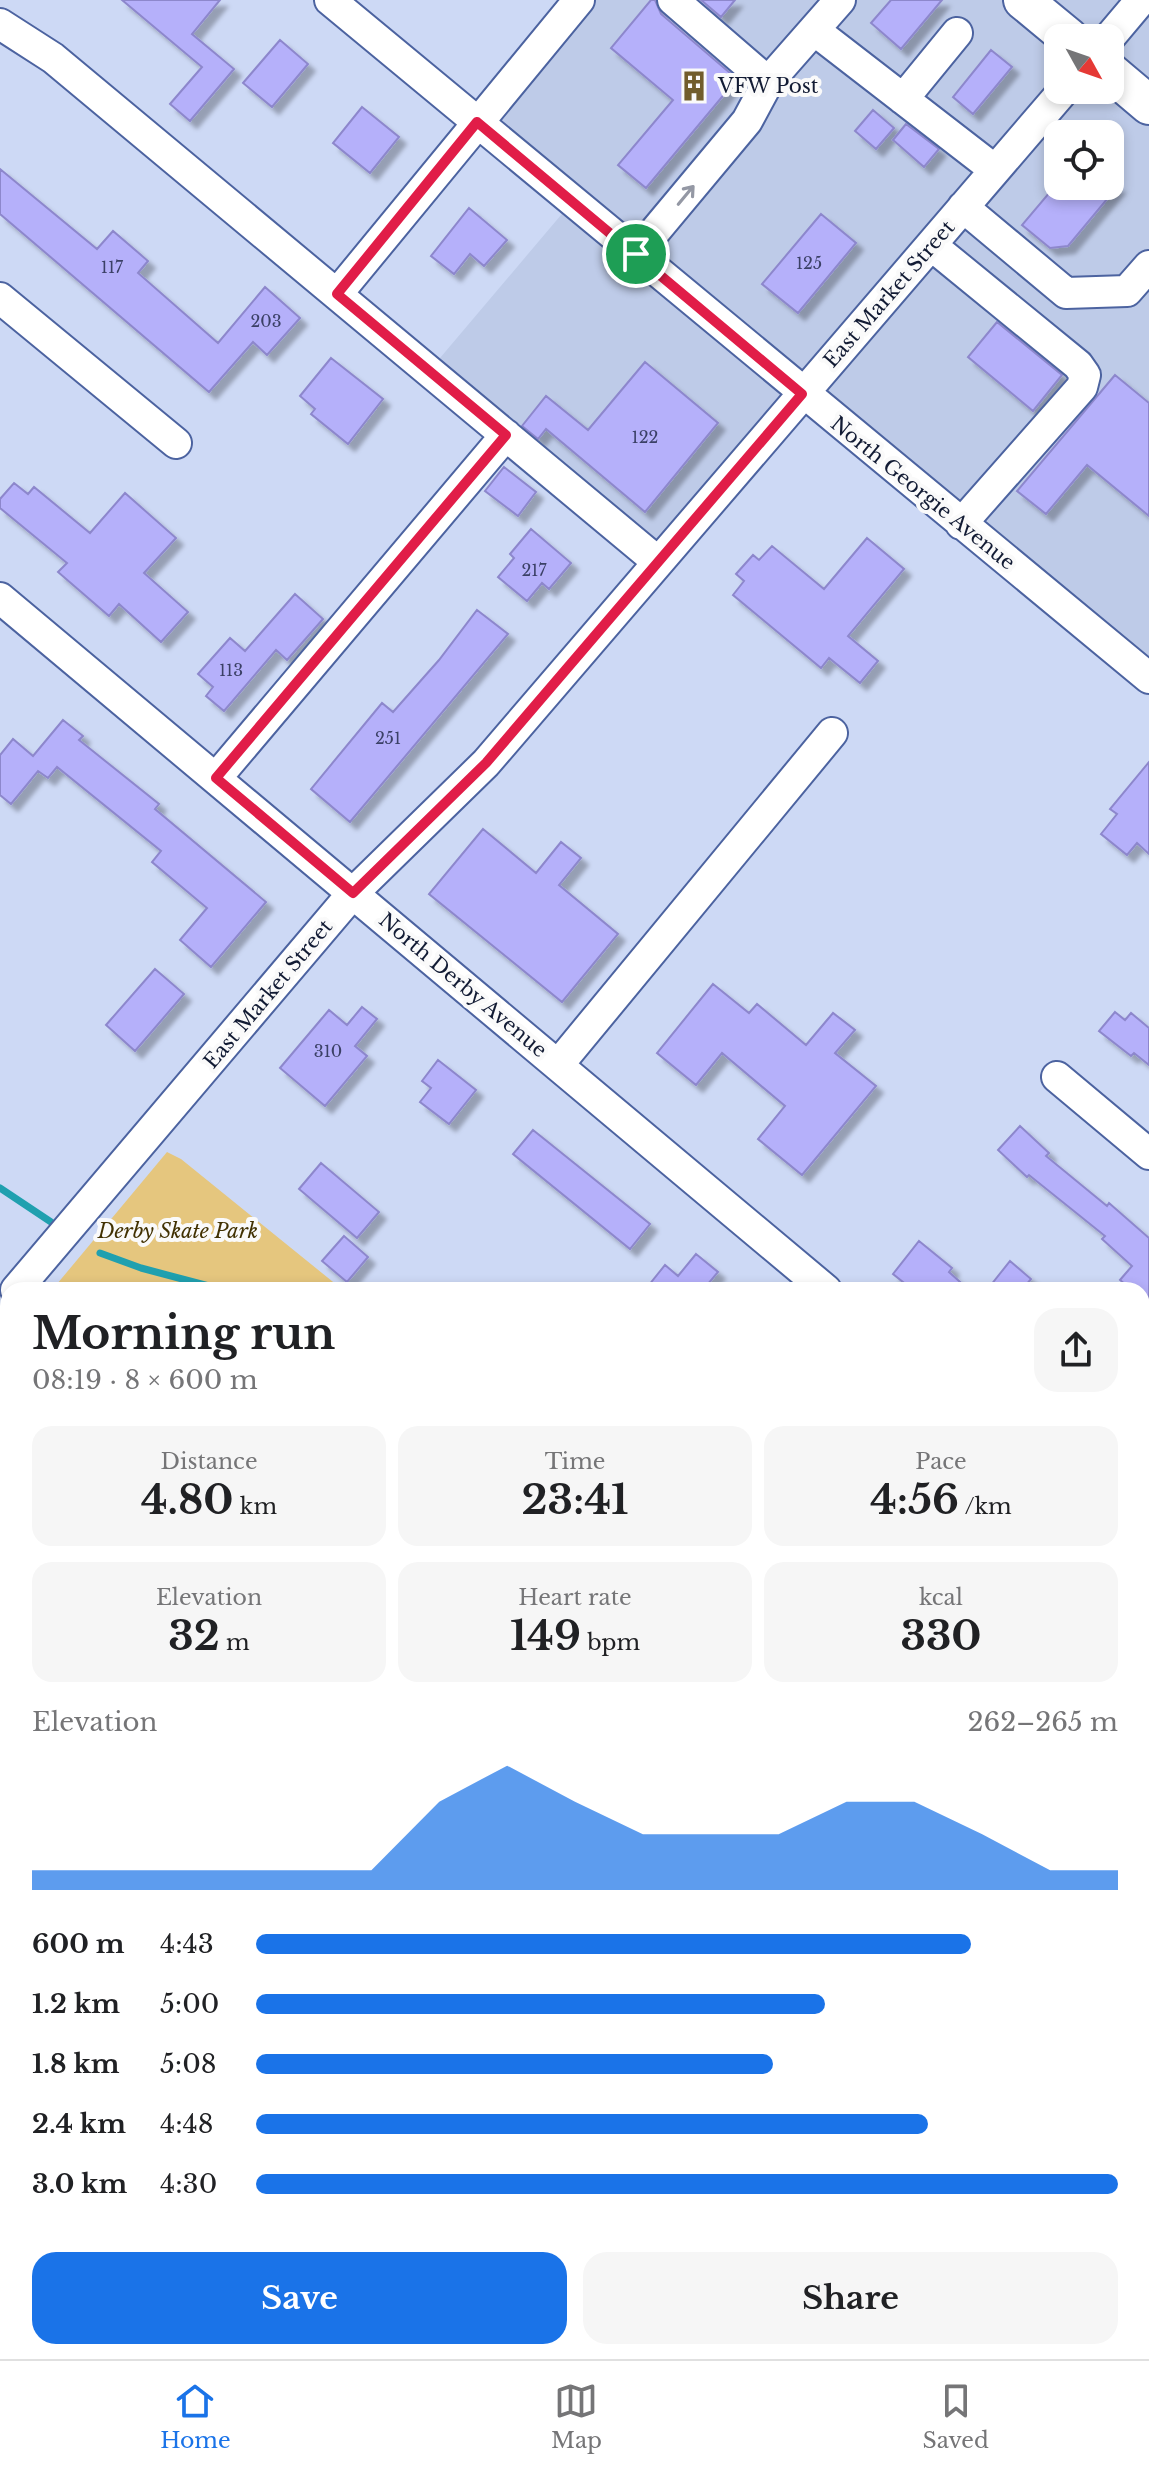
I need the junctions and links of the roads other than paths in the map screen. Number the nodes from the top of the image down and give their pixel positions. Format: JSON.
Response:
{"nodes":[{"id":1,"x":330,"y":0,"type":"edge"},
{"id":2,"x":579,"y":0,"type":"edge"},
{"id":3,"x":673,"y":0,"type":"edge"},
{"id":4,"x":840,"y":0,"type":"edge"},
{"id":5,"x":1141,"y":0,"type":"edge"},
{"id":6,"x":1035,"y":4,"type":"edge"},
{"id":7,"x":1055,"y":24,"type":"edge"},
{"id":8,"x":1121,"y":24,"type":"edge"},
{"id":9,"x":2,"y":29,"type":"edge"},
{"id":10,"x":814,"y":30,"type":"junction"},
{"id":11,"x":957,"y":33,"type":"dead end"},
{"id":12,"x":768,"y":82,"type":"junction"},
{"id":13,"x":1124,"y":84,"type":"edge"},
{"id":14,"x":903,"y":99,"type":"junction"},
{"id":15,"x":1052,"y":104,"type":"edge"},
{"id":16,"x":1149,"y":105,"type":"edge"},
{"id":17,"x":477,"y":122,"type":"junction"},
{"id":18,"x":995,"y":170,"type":"junction"},
{"id":19,"x":963,"y":207,"type":"junction"},
{"id":20,"x":931,"y":245,"type":"junction"},
{"id":21,"x":636,"y":254,"type":"junction"},
{"id":22,"x":1149,"y":266,"type":"edge"},
{"id":23,"x":337,"y":294,"type":"junction"},
{"id":24,"x":0,"y":298,"type":"edge"},
{"id":25,"x":802,"y":394,"type":"junction"},
{"id":26,"x":506,"y":435,"type":"junction"},
{"id":27,"x":176,"y":443,"type":"dead end"},
{"id":28,"x":961,"y":524,"type":"junction"},
{"id":29,"x":658,"y":562,"type":"junction"},
{"id":30,"x":0,"y":598,"type":"edge"},
{"id":31,"x":1146,"y":669,"type":"edge"},
{"id":32,"x":832,"y":733,"type":"dead end"},
{"id":33,"x":216,"y":778,"type":"junction"},
{"id":34,"x":353,"y":893,"type":"junction"},
{"id":35,"x":558,"y":1065,"type":"junction"},
{"id":36,"x":1057,"y":1077,"type":"dead end"},
{"id":37,"x":1149,"y":1154,"type":"edge"},
{"id":38,"x":30,"y":1282,"type":"edge"},
{"id":39,"x":816,"y":1282,"type":"edge"}],
"edges":[{"from":1,"to":17,"type":"street","name":"North Georgie Avenue"},
{"from":2,"to":17,"type":"street"},
{"from":3,"to":12,"type":"street"},
{"from":4,"to":10,"type":"street"},
{"from":5,"to":8,"type":"street"},
{"from":6,"to":7,"type":"main road"},
{"from":9,"to":23,"type":"street"},
{"from":10,"to":12,"type":"street"},
{"from":10,"to":14,"type":"street"},
{"from":11,"to":14,"type":"street"},
{"from":21,"to":12,"type":"street","one_way":true},
{"from":13,"to":16,"type":"main road"},
{"from":14,"to":18,"type":"street"},
{"from":15,"to":18,"type":"street","name":"East Market Street"},
{"from":17,"to":21,"type":"street","name":"North Georgie Avenue"},
{"from":17,"to":23,"type":"street"},
{"from":18,"to":19,"type":"street","name":"East Market Street"},
{"from":19,"to":20,"type":"street","name":"East Market Street"},
{"from":19,"to":22,"type":"street"},
{"from":20,"to":25,"type":"street","name":"East Market Street"},
{"from":20,"to":28,"type":"street"},
{"from":21,"to":25,"type":"street","name":"North Georgie Avenue"},
{"from":23,"to":26,"type":"street"},
{"from":24,"to":27,"type":"street"},
{"from":25,"to":28,"type":"street","name":"North Georgie Avenue"},
{"from":25,"to":29,"type":"street","name":"East Market Street"},
{"from":26,"to":29,"type":"street"},
{"from":26,"to":33,"type":"street"},
{"from":28,"to":31,"type":"street","name":"North Georgie Avenue"},
{"from":29,"to":34,"type":"street","name":"East Market Street"},
{"from":30,"to":33,"type":"street","name":"North Derby Avenue"},
{"from":32,"to":35,"type":"street"},
{"from":33,"to":34,"type":"street","name":"North Derby Avenue"},
{"from":34,"to":35,"type":"street","name":"North Derby Avenue"},
{"from":34,"to":38,"type":"street","name":"East Market Street"},
{"from":35,"to":39,"type":"street","name":"North Derby Avenue"},
{"from":36,"to":37,"type":"street"}]}
